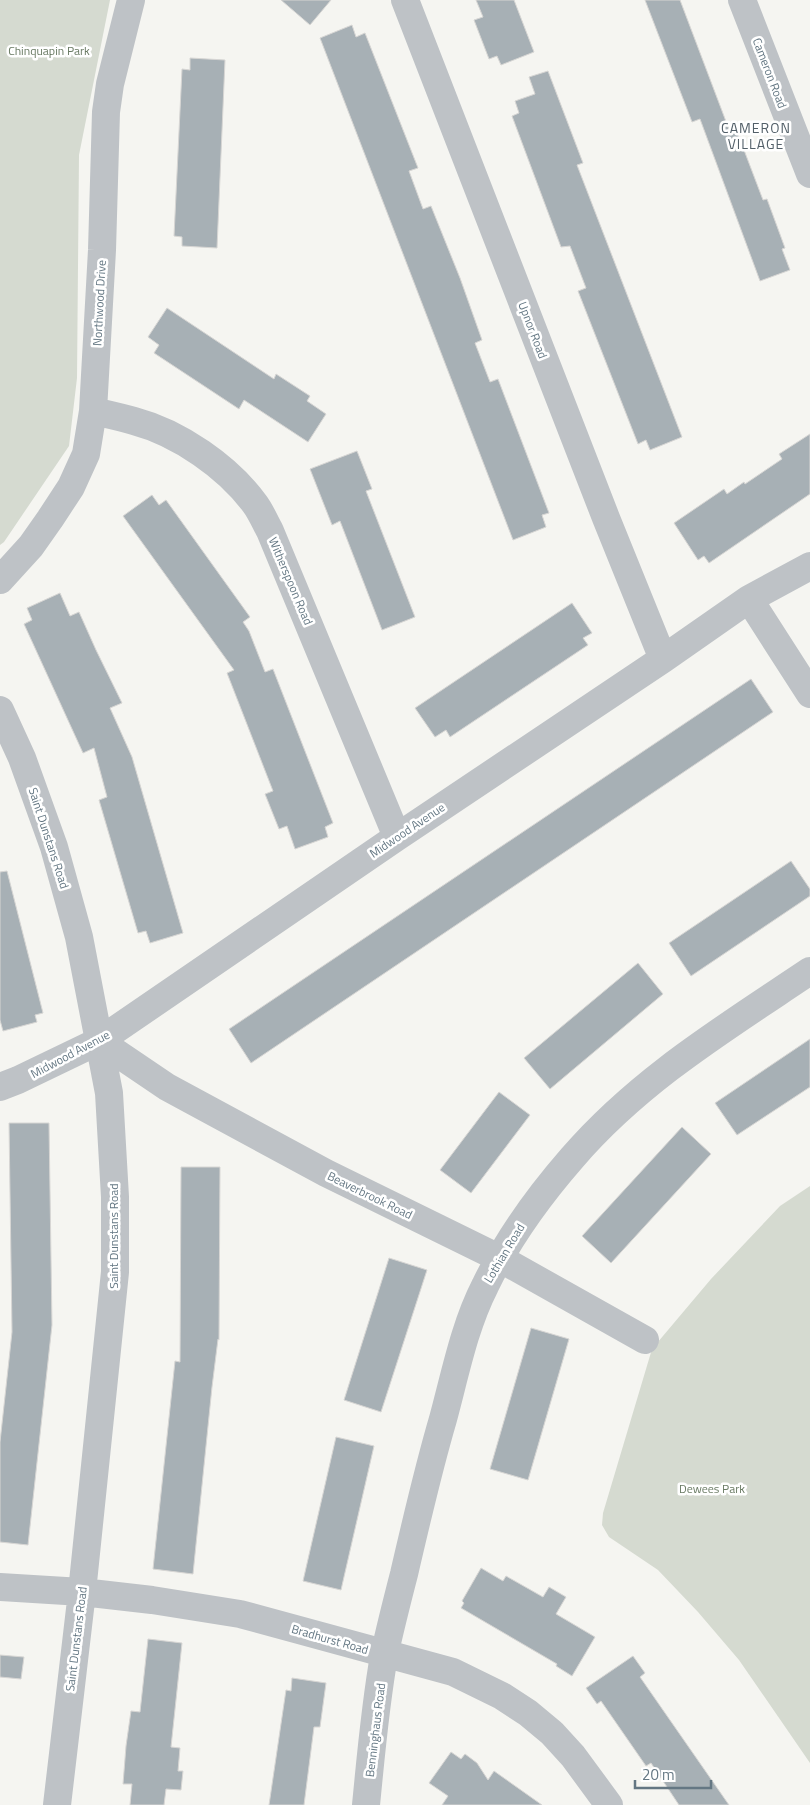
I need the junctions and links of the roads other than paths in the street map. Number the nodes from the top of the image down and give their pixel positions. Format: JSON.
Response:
{"nodes":[{"id":1,"x":131,"y":0,"type":"edge"},
{"id":2,"x":405,"y":0,"type":"edge"},
{"id":3,"x":742,"y":0,"type":"edge"},
{"id":4,"x":810,"y":174,"type":"edge"},
{"id":5,"x":93,"y":411,"type":"junction"},
{"id":6,"x":810,"y":566,"type":"edge"},
{"id":7,"x":0,"y":580,"type":"edge"},
{"id":8,"x":749,"y":599,"type":"junction"},
{"id":9,"x":663,"y":659,"type":"junction"},
{"id":10,"x":810,"y":694,"type":"edge"},
{"id":11,"x":0,"y":710,"type":"edge"},
{"id":12,"x":397,"y":837,"type":"junction"},
{"id":13,"x":810,"y":971,"type":"edge"},
{"id":14,"x":99,"y":1041,"type":"junction"},
{"id":15,"x":0,"y":1087,"type":"edge"},
{"id":16,"x":499,"y":1258,"type":"junction"},
{"id":17,"x":646,"y":1340,"type":"dead end"},
{"id":18,"x":0,"y":1587,"type":"edge"},
{"id":19,"x":82,"y":1592,"type":"junction"},
{"id":20,"x":385,"y":1655,"type":"junction"},
{"id":21,"x":57,"y":1805,"type":"edge"},
{"id":22,"x":366,"y":1805,"type":"edge"},
{"id":23,"x":609,"y":1805,"type":"edge"}],
"edges":[{"from":1,"to":5,"type":"street","name":"Northwood Drive"},
{"from":2,"to":9,"type":"street","name":"Upnor Road"},
{"from":3,"to":4,"type":"street","name":"Cameron Road"},
{"from":5,"to":7,"type":"street","name":"Northwood Drive"},
{"from":5,"to":12,"type":"street","name":"Witherspoon Road"},
{"from":6,"to":8,"type":"street","name":"Midwood Avenue"},
{"from":8,"to":9,"type":"street","name":"Midwood Avenue"},
{"from":8,"to":10,"type":"street"},
{"from":9,"to":12,"type":"street","name":"Midwood Avenue"},
{"from":11,"to":14,"type":"street","name":"Saint Dunstans Road"},
{"from":12,"to":14,"type":"street","name":"Midwood Avenue"},
{"from":13,"to":16,"type":"street","name":"Lothian Road"},
{"from":14,"to":15,"type":"street","name":"Midwood Avenue"},
{"from":14,"to":16,"type":"street","name":"Beaverbrook Road"},
{"from":14,"to":19,"type":"street","name":"Saint Dunstans Road"},
{"from":16,"to":17,"type":"street","name":"Beaverbrook Road"},
{"from":16,"to":20,"type":"street","name":"Lothian Road"},
{"from":18,"to":19,"type":"street","name":"Bradhurst Road"},
{"from":19,"to":20,"type":"street","name":"Bradhurst Road"},
{"from":19,"to":21,"type":"street","name":"Saint Dunstans Road"},
{"from":20,"to":22,"type":"street","name":"Benninghaus Road"},
{"from":20,"to":23,"type":"street","name":"Bradhurst Road"}]}
